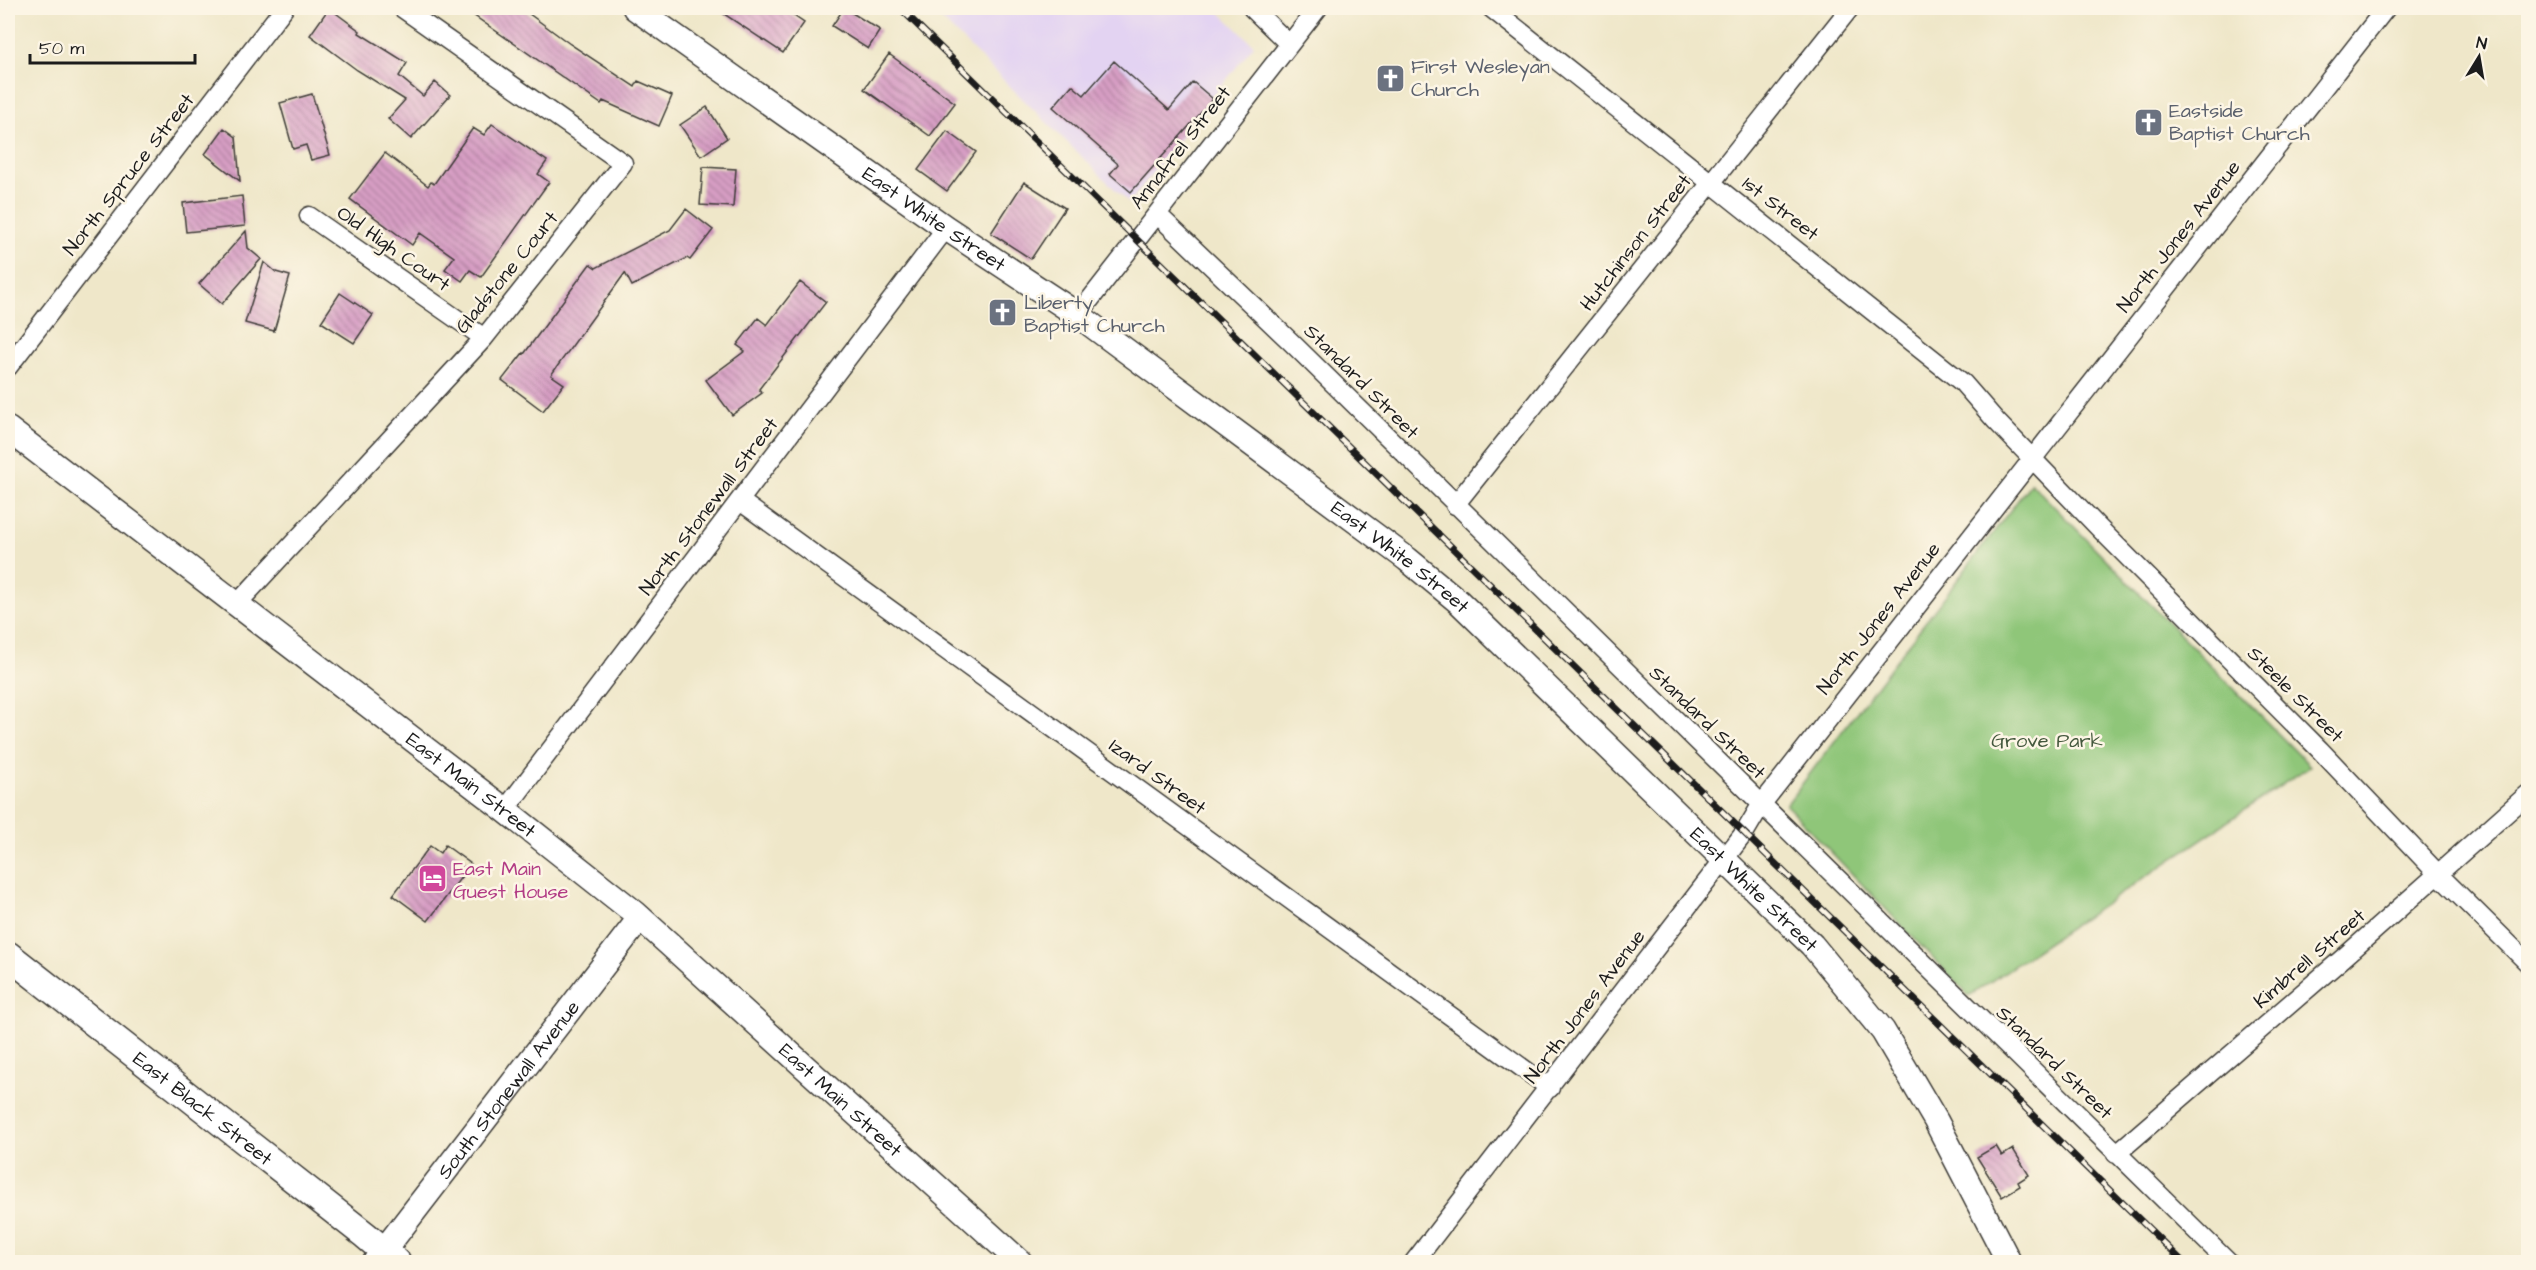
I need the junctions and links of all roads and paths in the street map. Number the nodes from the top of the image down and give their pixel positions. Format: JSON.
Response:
{"nodes":[{"id":1,"x":284,"y":8,"type":"edge"},
{"id":2,"x":402,"y":8,"type":"edge"},
{"id":3,"x":636,"y":8,"type":"edge"},
{"id":4,"x":1252,"y":8,"type":"edge"},
{"id":5,"x":1318,"y":8,"type":"edge"},
{"id":6,"x":1491,"y":8,"type":"edge"},
{"id":7,"x":1850,"y":8,"type":"edge"},
{"id":8,"x":2386,"y":8,"type":"edge"},
{"id":9,"x":1289,"y":44,"type":"junction"},
{"id":10,"x":1712,"y":182,"type":"junction"},
{"id":11,"x":1157,"y":214,"type":"junction"},
{"id":12,"x":309,"y":216,"type":"dead end"},
{"id":13,"x":946,"y":228,"type":"junction"},
{"id":14,"x":1078,"y":315,"type":"junction"},
{"id":15,"x":484,"y":338,"type":"junction"},
{"id":16,"x":8,"y":367,"type":"edge"},
{"id":17,"x":8,"y":429,"type":"edge"},
{"id":18,"x":2032,"y":457,"type":"junction"},
{"id":19,"x":740,"y":501,"type":"junction"},
{"id":20,"x":1455,"y":505,"type":"junction"},
{"id":21,"x":237,"y":604,"type":"junction"},
{"id":22,"x":2529,"y":794,"type":"edge"},
{"id":23,"x":1761,"y":805,"type":"junction"},
{"id":24,"x":505,"y":810,"type":"junction"},
{"id":25,"x":1725,"y":858,"type":"junction"},
{"id":26,"x":2438,"y":874,"type":"junction"},
{"id":27,"x":640,"y":918,"type":"junction"},
{"id":28,"x":8,"y":955,"type":"edge"},
{"id":29,"x":2529,"y":963,"type":"edge"},
{"id":30,"x":1550,"y":1088,"type":"junction"},
{"id":31,"x":2116,"y":1154,"type":"junction"},
{"id":32,"x":386,"y":1259,"type":"edge"},
{"id":33,"x":1020,"y":1263,"type":"edge"},
{"id":34,"x":1414,"y":1263,"type":"edge"},
{"id":35,"x":2009,"y":1263,"type":"edge"},
{"id":36,"x":2228,"y":1263,"type":"edge"}],
"edges":[{"from":1,"to":16,"type":"street","name":"North Spruce Street"},
{"from":2,"to":15,"type":"street","name":"Gladstone Court"},
{"from":3,"to":13,"type":"street","name":"East White Street"},
{"from":4,"to":9,"type":"street"},
{"from":5,"to":9,"type":"street","name":"Annafrel Street"},
{"from":6,"to":10,"type":"street","name":"1st Street"},
{"from":7,"to":10,"type":"street","name":"Hutchinson Street"},
{"from":8,"to":18,"type":"street","name":"North Jones Avenue"},
{"from":9,"to":11,"type":"street","name":"Annafrel Street"},
{"from":10,"to":18,"type":"street","name":"1st Street"},
{"from":10,"to":20,"type":"street","name":"Hutchinson Street"},
{"from":11,"to":14,"type":"street","name":"Annafrel Street"},
{"from":11,"to":20,"type":"street","name":"Standard Street"},
{"from":12,"to":15,"type":"street","name":"Old High Court"},
{"from":13,"to":14,"type":"street","name":"East White Street"},
{"from":13,"to":19,"type":"street","name":"North Stonewall Street"},
{"from":14,"to":25,"type":"street","name":"East White Street"},
{"from":15,"to":21,"type":"street","name":"Gladstone Court"},
{"from":17,"to":21,"type":"street","name":"East Main Street"},
{"from":18,"to":23,"type":"street","name":"North Jones Avenue"},
{"from":18,"to":26,"type":"street","name":"Steele Street"},
{"from":19,"to":24,"type":"street","name":"North Stonewall Street"},
{"from":19,"to":30,"type":"street","name":"Izard Street"},
{"from":20,"to":23,"type":"street","name":"Standard Street"},
{"from":21,"to":24,"type":"street","name":"East Main Street"},
{"from":22,"to":26,"type":"street","name":"Kimbrell Street"},
{"from":23,"to":25,"type":"street","name":"North Jones Avenue"},
{"from":23,"to":31,"type":"street","name":"Standard Street"},
{"from":24,"to":27,"type":"street","name":"East Main Street"},
{"from":25,"to":30,"type":"street","name":"North Jones Avenue"},
{"from":25,"to":35,"type":"street","name":"East White Street"},
{"from":26,"to":29,"type":"street","name":"Steele Street"},
{"from":26,"to":31,"type":"street","name":"Kimbrell Street"},
{"from":27,"to":32,"type":"street","name":"South Stonewall Avenue"},
{"from":27,"to":33,"type":"street","name":"East Main Street"},
{"from":28,"to":32,"type":"main road","name":"East Black Street"},
{"from":30,"to":34,"type":"street","name":"North Jones Avenue"},
{"from":31,"to":36,"type":"street","name":"Standard Street"}]}
